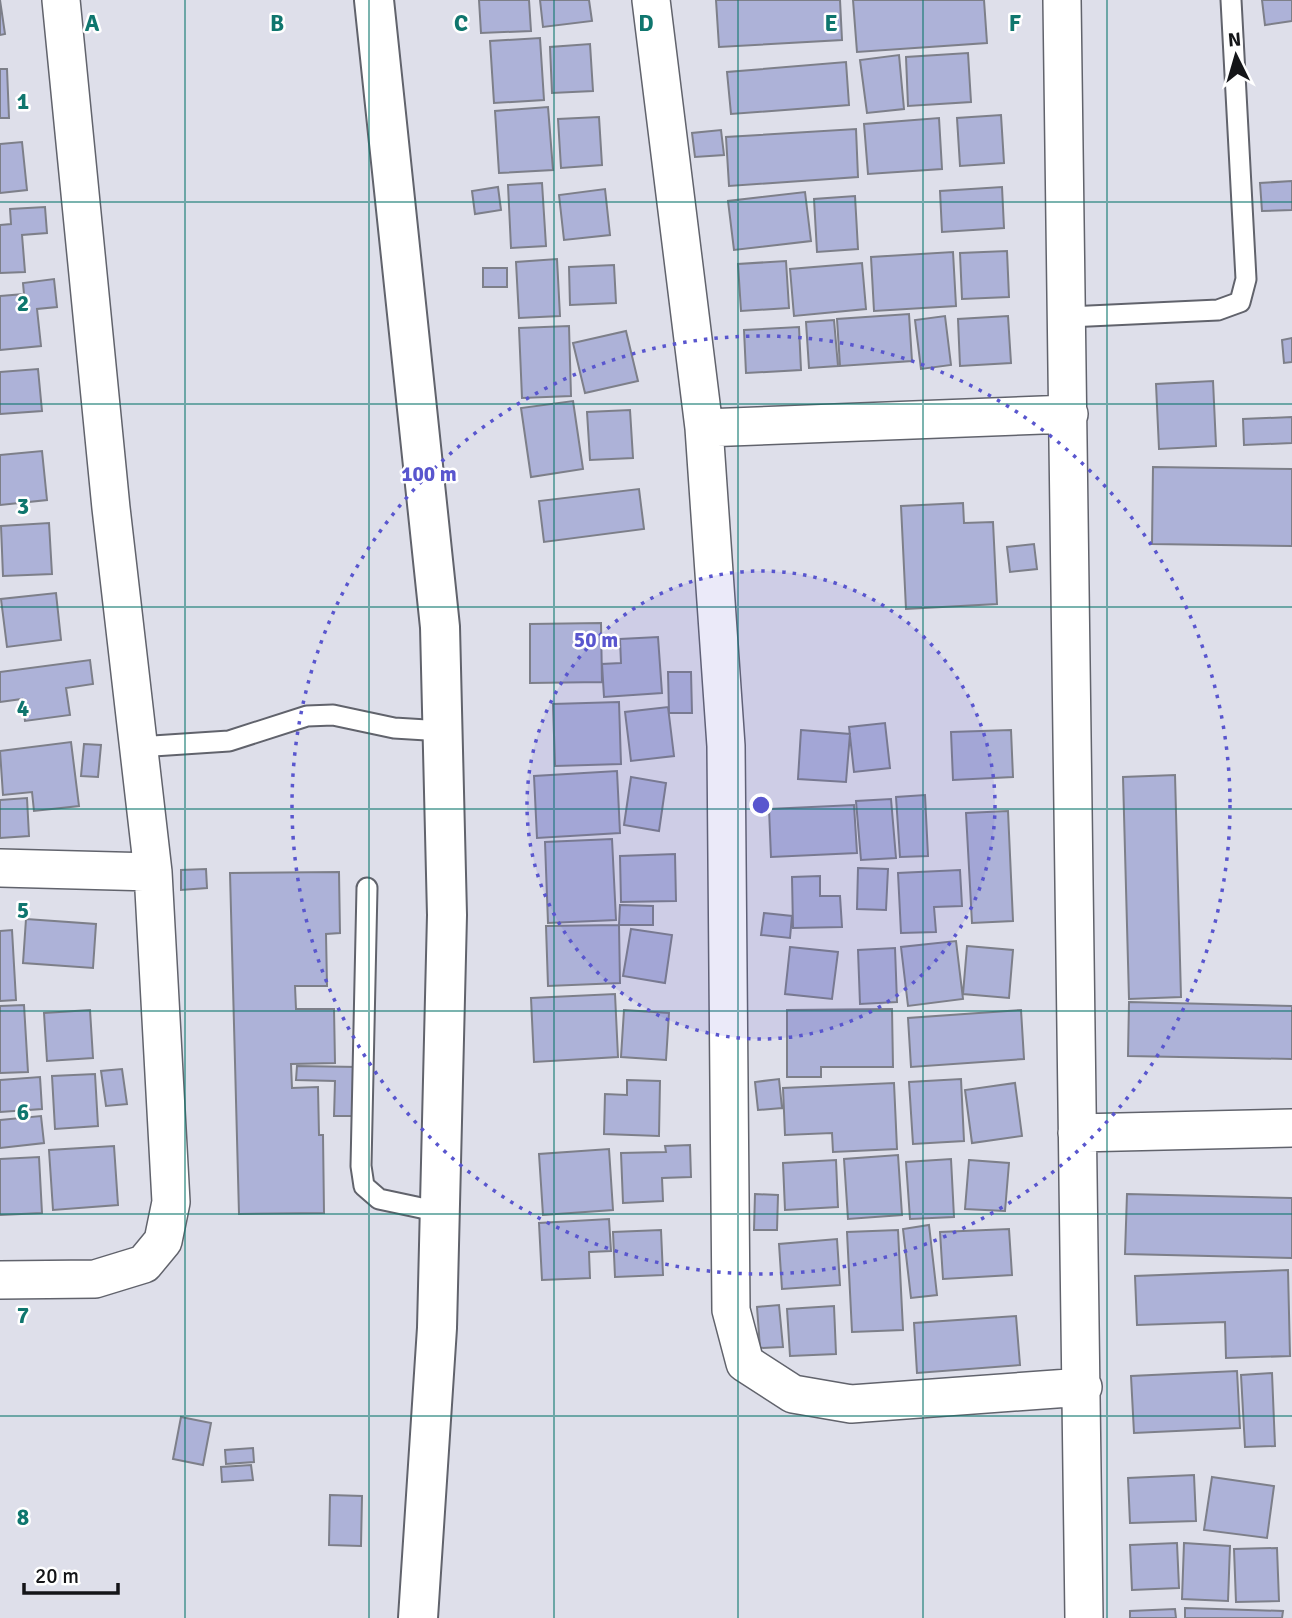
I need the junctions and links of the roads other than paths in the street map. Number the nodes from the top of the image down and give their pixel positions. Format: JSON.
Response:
{"nodes":[{"id":1,"x":61,"y":0,"type":"edge"},
{"id":2,"x":374,"y":0,"type":"edge"},
{"id":3,"x":651,"y":0,"type":"edge"},
{"id":4,"x":1062,"y":0,"type":"edge"},
{"id":5,"x":1231,"y":0,"type":"edge"},
{"id":6,"x":1068,"y":317,"type":"junction"},
{"id":7,"x":1069,"y":414,"type":"junction"},
{"id":8,"x":704,"y":428,"type":"junction"},
{"id":9,"x":443,"y":731,"type":"junction"},
{"id":10,"x":138,"y":747,"type":"junction"},
{"id":11,"x":0,"y":868,"type":"edge"},
{"id":12,"x":153,"y":872,"type":"junction"},
{"id":13,"x":367,"y":888,"type":"dead end"},
{"id":14,"x":1292,"y":1128,"type":"edge"},
{"id":15,"x":1077,"y":1133,"type":"junction"},
{"id":16,"x":440,"y":1212,"type":"junction"},
{"id":17,"x":0,"y":1280,"type":"edge"},
{"id":18,"x":1083,"y":1387,"type":"junction"},
{"id":19,"x":418,"y":1618,"type":"edge"},
{"id":20,"x":1084,"y":1618,"type":"edge"}],
"edges":[{"from":1,"to":10,"type":"street"},
{"from":2,"to":9,"type":"main road"},
{"from":3,"to":8,"type":"street"},
{"from":4,"to":6,"type":"street"},
{"from":5,"to":6,"type":"lane"},
{"from":6,"to":7,"type":"street"},
{"from":7,"to":8,"type":"street"},
{"from":7,"to":15,"type":"street"},
{"from":8,"to":18,"type":"street"},
{"from":9,"to":10,"type":"lane"},
{"from":9,"to":16,"type":"main road"},
{"from":10,"to":12,"type":"street"},
{"from":11,"to":12,"type":"street"},
{"from":12,"to":17,"type":"street"},
{"from":13,"to":16,"type":"lane"},
{"from":14,"to":15,"type":"street"},
{"from":15,"to":18,"type":"street"},
{"from":16,"to":19,"type":"main road"},
{"from":18,"to":20,"type":"street"}]}
